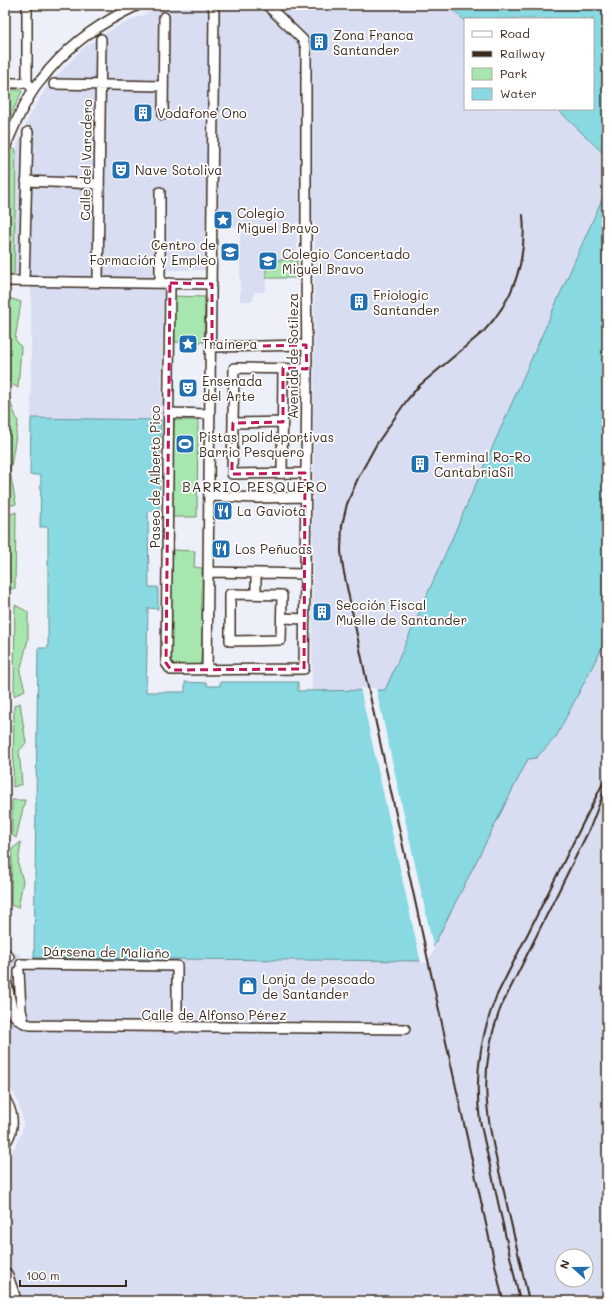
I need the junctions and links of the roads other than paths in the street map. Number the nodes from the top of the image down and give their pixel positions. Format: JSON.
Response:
{"nodes":[{"id":1,"x":27,"y":5,"type":"edge"},
{"id":2,"x":138,"y":5,"type":"edge"},
{"id":3,"x":267,"y":5,"type":"edge"},
{"id":4,"x":215,"y":8,"type":"edge"},
{"id":5,"x":164,"y":17,"type":"dead end"},
{"id":6,"x":101,"y":39,"type":"dead end"},
{"id":7,"x":5,"y":83,"type":"edge"},
{"id":8,"x":54,"y":84,"type":"dead end"},
{"id":9,"x":100,"y":85,"type":"junction"},
{"id":10,"x":30,"y":86,"type":"junction"},
{"id":11,"x":163,"y":86,"type":"junction"},
{"id":12,"x":163,"y":115,"type":"dead end"},
{"id":13,"x":28,"y":132,"type":"dead end"},
{"id":14,"x":5,"y":148,"type":"edge"},
{"id":15,"x":26,"y":181,"type":"junction"},
{"id":16,"x":99,"y":184,"type":"junction"},
{"id":17,"x":160,"y":192,"type":"dead end"},
{"id":18,"x":5,"y":281,"type":"edge"},
{"id":19,"x":24,"y":281,"type":"junction"},
{"id":20,"x":98,"y":282,"type":"junction"},
{"id":21,"x":160,"y":283,"type":"junction"},
{"id":22,"x":170,"y":283,"type":"junction"},
{"id":23,"x":212,"y":284,"type":"junction"},
{"id":24,"x":306,"y":345,"type":"junction"},
{"id":25,"x":212,"y":347,"type":"junction"},
{"id":26,"x":283,"y":368,"type":"junction"},
{"id":27,"x":307,"y":369,"type":"junction"},
{"id":28,"x":168,"y":413,"type":"junction"},
{"id":29,"x":210,"y":414,"type":"junction"},
{"id":30,"x":282,"y":422,"type":"junction"},
{"id":31,"x":233,"y":423,"type":"junction"},
{"id":32,"x":282,"y":473,"type":"junction"},
{"id":33,"x":305,"y":473,"type":"junction"},
{"id":34,"x":210,"y":496,"type":"junction"},
{"id":35,"x":305,"y":497,"type":"junction"},
{"id":36,"x":209,"y":572,"type":"junction"},
{"id":37,"x":256,"y":574,"type":"junction"},
{"id":38,"x":305,"y":574,"type":"junction"},
{"id":39,"x":256,"y":594,"type":"junction"},
{"id":40,"x":282,"y":618,"type":"junction"},
{"id":41,"x":305,"y":619,"type":"junction"},
{"id":42,"x":208,"y":670,"type":"junction"},
{"id":43,"x":5,"y":975,"type":"edge"},
{"id":44,"x":24,"y":1023,"type":"junction"},
{"id":45,"x":177,"y":1028,"type":"junction"},
{"id":46,"x":405,"y":1029,"type":"dead end"},
{"id":47,"x":5,"y":1104,"type":"edge"},
{"id":48,"x":5,"y":1139,"type":"edge"},
{"id":49,"x":5,"y":1275,"type":"edge"},
{"id":50,"x":14,"y":1301,"type":"edge"}],
"edges":[{"from":1,"to":10,"type":"street"},
{"from":2,"to":10,"type":"street"},
{"from":3,"to":24,"type":"street","name":"Avenida de Sotileza"},
{"from":4,"to":23,"type":"street"},
{"from":5,"to":11,"type":"street"},
{"from":6,"to":9,"type":"street","name":"Calle del Varadero"},
{"from":7,"to":10,"type":"street"},
{"from":8,"to":9,"type":"street"},
{"from":9,"to":11,"type":"street"},
{"from":9,"to":16,"type":"street","name":"Calle del Varadero"},
{"from":10,"to":14,"type":"street"},
{"from":11,"to":12,"type":"street"},
{"from":13,"to":15,"type":"street"},
{"from":15,"to":16,"type":"street"},
{"from":15,"to":19,"type":"street"},
{"from":16,"to":20,"type":"street","name":"Calle del Varadero"},
{"from":17,"to":21,"type":"street"},
{"from":18,"to":19,"type":"street"},
{"from":19,"to":20,"type":"street"},
{"from":20,"to":21,"type":"street"},
{"from":21,"to":22,"type":"street"},
{"from":22,"to":23,"type":"street"},
{"from":22,"to":28,"type":"street","name":"Paseo de Alberto Pico"},
{"from":23,"to":25,"type":"street"},
{"from":24,"to":25,"type":"street"},
{"from":24,"to":27,"type":"street","name":"Avenida de Sotileza"},
{"from":25,"to":29,"type":"street"},
{"from":26,"to":27,"type":"street"},
{"from":26,"to":30,"type":"street"},
{"from":26,"to":31,"type":"street"},
{"from":27,"to":33,"type":"street","name":"Avenida de Sotileza"},
{"from":28,"to":29,"type":"street"},
{"from":28,"to":42,"type":"street","name":"Paseo de Alberto Pico"},
{"from":29,"to":34,"type":"street"},
{"from":30,"to":31,"type":"street"},
{"from":30,"to":32,"type":"street"},
{"from":31,"to":32,"type":"street"},
{"from":32,"to":33,"type":"street"},
{"from":33,"to":35,"type":"street","name":"Avenida de Sotileza"},
{"from":34,"to":35,"type":"street"},
{"from":34,"to":36,"type":"street"},
{"from":35,"to":38,"type":"street","name":"Avenida de Sotileza"},
{"from":36,"to":37,"type":"street"},
{"from":36,"to":42,"type":"street"},
{"from":37,"to":38,"type":"street"},
{"from":37,"to":39,"type":"street"},
{"from":38,"to":41,"type":"street","name":"Avenida de Sotileza"},
{"from":39,"to":40,"type":"street"},
{"from":39,"to":40,"type":"street"},
{"from":40,"to":41,"type":"street"},
{"from":41,"to":42,"type":"street","name":"Avenida de Sotileza"},
{"from":43,"to":44,"type":"street"},
{"from":44,"to":45,"type":"street","name":"Calle de Alfonso Pérez"},
{"from":44,"to":45,"type":"street","name":"Dársena de Maliaño"},
{"from":45,"to":46,"type":"street","name":"Calle de Alfonso Pérez"},
{"from":47,"to":48,"type":"highway"},
{"from":49,"to":50,"type":"highway"}]}
